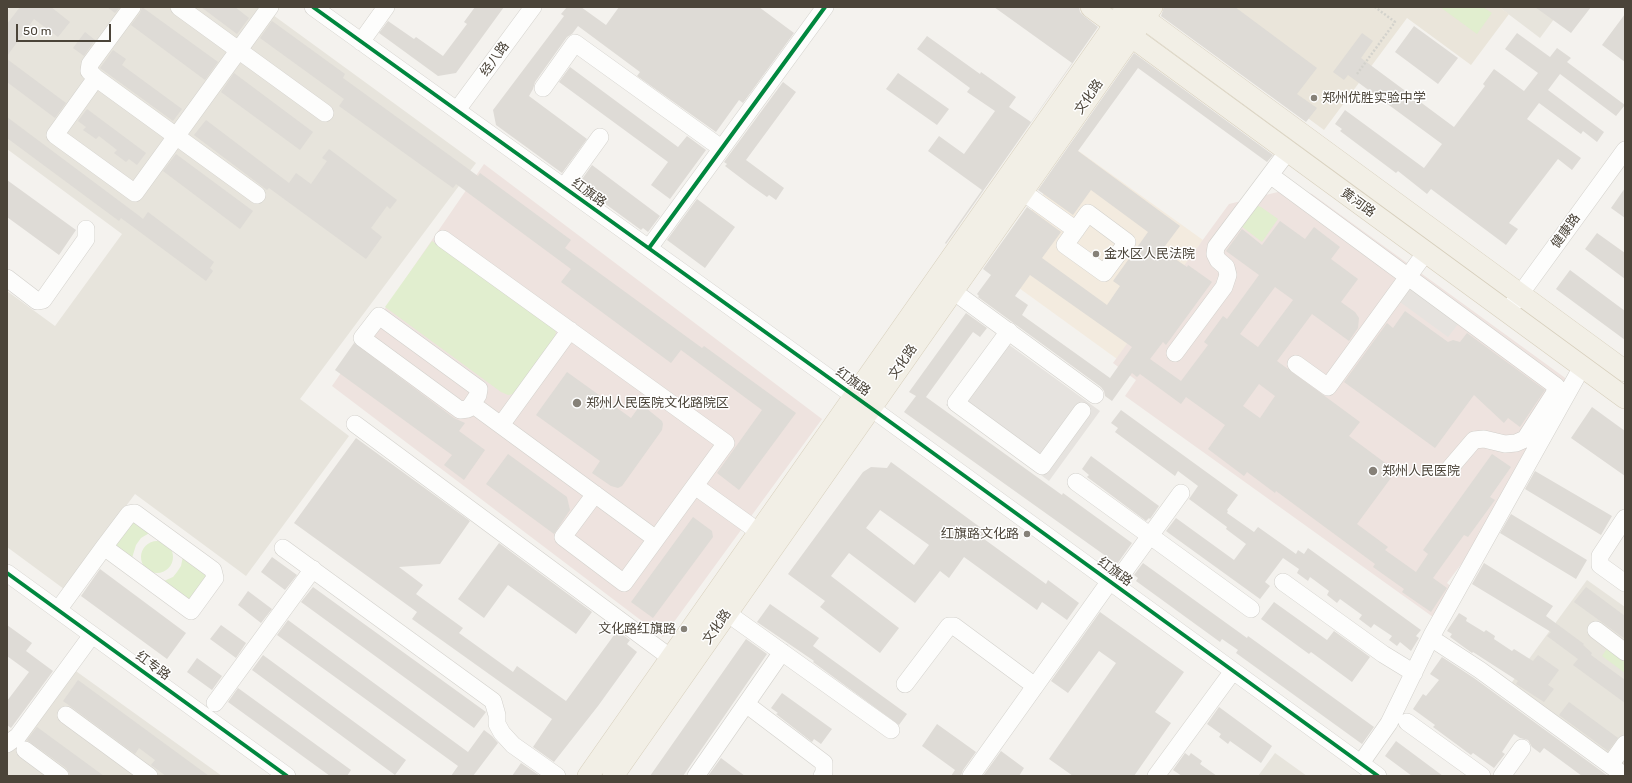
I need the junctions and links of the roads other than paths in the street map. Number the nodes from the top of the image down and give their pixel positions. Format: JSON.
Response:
{"nodes":[{"id":1,"x":132,"y":7,"type":"edge"},
{"id":2,"x":179,"y":7,"type":"edge"},
{"id":3,"x":270,"y":7,"type":"edge"},
{"id":4,"x":313,"y":7,"type":"edge"},
{"id":5,"x":386,"y":7,"type":"edge"},
{"id":6,"x":533,"y":7,"type":"edge"},
{"id":7,"x":825,"y":7,"type":"edge"},
{"id":8,"x":1091,"y":7,"type":"edge"},
{"id":9,"x":1138,"y":10,"type":"edge"},
{"id":10,"x":1115,"y":24,"type":"junction"},
{"id":11,"x":1131,"y":36,"type":"junction"},
{"id":12,"x":361,"y":42,"type":"junction"},
{"id":13,"x":239,"y":50,"type":"junction"},
{"id":14,"x":96,"y":78,"type":"junction"},
{"id":15,"x":543,"y":88,"type":"dead end"},
{"id":16,"x":457,"y":110,"type":"junction"},
{"id":17,"x":325,"y":113,"type":"dead end"},
{"id":18,"x":176,"y":136,"type":"junction"},
{"id":19,"x":600,"y":137,"type":"dead end"},
{"id":20,"x":721,"y":148,"type":"junction"},
{"id":21,"x":1625,"y":150,"type":"edge"},
{"id":22,"x":1288,"y":151,"type":"junction"},
{"id":23,"x":1270,"y":175,"type":"junction"},
{"id":24,"x":564,"y":187,"type":"junction"},
{"id":25,"x":1023,"y":192,"type":"junction"},
{"id":26,"x":258,"y":195,"type":"dead end"},
{"id":27,"x":86,"y":229,"type":"dead end"},
{"id":28,"x":1076,"y":230,"type":"dead end"},
{"id":29,"x":443,"y":239,"type":"dead end"},
{"id":30,"x":649,"y":248,"type":"junction"},
{"id":31,"x":1426,"y":252,"type":"junction"},
{"id":32,"x":1408,"y":277,"type":"junction"},
{"id":33,"x":7,"y":278,"type":"edge"},
{"id":34,"x":953,"y":291,"type":"junction"},
{"id":35,"x":1520,"y":294,"type":"junction"},
{"id":36,"x":1507,"y":312,"type":"junction"},
{"id":37,"x":570,"y":330,"type":"junction"},
{"id":38,"x":1008,"y":332,"type":"junction"},
{"id":39,"x":1175,"y":353,"type":"dead end"},
{"id":40,"x":1296,"y":364,"type":"dead end"},
{"id":41,"x":1582,"y":367,"type":"junction"},
{"id":42,"x":1625,"y":371,"type":"edge"},
{"id":43,"x":1095,"y":395,"type":"dead end"},
{"id":44,"x":855,"y":396,"type":"junction"},
{"id":45,"x":1625,"y":398,"type":"edge"},
{"id":46,"x":472,"y":404,"type":"junction"},
{"id":47,"x":871,"y":408,"type":"junction"},
{"id":48,"x":1082,"y":411,"type":"dead end"},
{"id":49,"x":355,"y":424,"type":"dead end"},
{"id":50,"x":501,"y":425,"type":"junction"},
{"id":51,"x":1450,"y":468,"type":"dead end"},
{"id":52,"x":1076,"y":482,"type":"dead end"},
{"id":53,"x":695,"y":486,"type":"junction"},
{"id":54,"x":1181,"y":493,"type":"dead end"},
{"id":55,"x":595,"y":494,"type":"junction"},
{"id":56,"x":1625,"y":518,"type":"edge"},
{"id":57,"x":759,"y":532,"type":"junction"},
{"id":58,"x":1150,"y":535,"type":"junction"},
{"id":59,"x":656,"y":539,"type":"junction"},
{"id":60,"x":104,"y":547,"type":"junction"},
{"id":61,"x":283,"y":548,"type":"dead end"},
{"id":62,"x":313,"y":569,"type":"junction"},
{"id":63,"x":7,"y":573,"type":"edge"},
{"id":64,"x":1283,"y":582,"type":"dead end"},
{"id":65,"x":1112,"y":583,"type":"junction"},
{"id":66,"x":1625,"y":583,"type":"edge"},
{"id":67,"x":1252,"y":609,"type":"dead end"},
{"id":68,"x":58,"y":610,"type":"junction"},
{"id":69,"x":727,"y":613,"type":"junction"},
{"id":70,"x":1596,"y":630,"type":"dead end"},
{"id":71,"x":92,"y":635,"type":"junction"},
{"id":72,"x":1431,"y":638,"type":"junction"},
{"id":73,"x":782,"y":652,"type":"junction"},
{"id":74,"x":1625,"y":652,"type":"edge"},
{"id":75,"x":671,"y":658,"type":"junction"},
{"id":76,"x":1233,"y":671,"type":"junction"},
{"id":77,"x":1414,"y":673,"type":"junction"},
{"id":78,"x":905,"y":684,"type":"dead end"},
{"id":79,"x":1035,"y":686,"type":"junction"},
{"id":80,"x":215,"y":703,"type":"dead end"},
{"id":81,"x":746,"y":704,"type":"junction"},
{"id":82,"x":66,"y":715,"type":"dead end"},
{"id":83,"x":1407,"y":722,"type":"dead end"},
{"id":84,"x":890,"y":730,"type":"dead end"},
{"id":85,"x":7,"y":744,"type":"edge"},
{"id":86,"x":1625,"y":744,"type":"edge"},
{"id":87,"x":1522,"y":748,"type":"dead end"},
{"id":88,"x":25,"y":750,"type":"dead end"},
{"id":89,"x":1361,"y":763,"type":"junction"},
{"id":90,"x":1610,"y":765,"type":"junction"},
{"id":91,"x":139,"y":773,"type":"edge"},
{"id":92,"x":60,"y":776,"type":"edge"},
{"id":93,"x":287,"y":776,"type":"edge"},
{"id":94,"x":557,"y":776,"type":"edge"},
{"id":95,"x":588,"y":776,"type":"edge"},
{"id":96,"x":613,"y":776,"type":"edge"},
{"id":97,"x":696,"y":776,"type":"edge"},
{"id":98,"x":822,"y":776,"type":"edge"},
{"id":99,"x":971,"y":776,"type":"edge"},
{"id":100,"x":1156,"y":776,"type":"edge"},
{"id":101,"x":1378,"y":776,"type":"edge"},
{"id":102,"x":1482,"y":776,"type":"edge"},
{"id":103,"x":1502,"y":776,"type":"edge"},
{"id":104,"x":1625,"y":776,"type":"edge"}],
"edges":[{"from":1,"to":14,"type":"street"},
{"from":2,"to":13,"type":"street"},
{"from":3,"to":13,"type":"street"},
{"from":4,"to":12,"type":"street","name":"红旗路"},
{"from":5,"to":12,"type":"street"},
{"from":6,"to":16,"type":"street","name":"经八路"},
{"from":7,"to":20,"type":"street"},
{"from":8,"to":10,"type":"main road","name":"黄河路"},
{"from":9,"to":10,"type":"main road","name":"文化路"},
{"from":9,"to":11,"type":"main road","name":"文化路"},
{"from":9,"to":35,"type":"main road","name":"黄河路"},
{"from":10,"to":11,"type":"main road","name":"黄河路"},
{"from":10,"to":44,"type":"main road","name":"文化路"},
{"from":11,"to":22,"type":"main road","name":"黄河路"},
{"from":11,"to":25,"type":"main road","name":"文化路"},
{"from":12,"to":16,"type":"street","name":"红旗路"},
{"from":13,"to":17,"type":"street"},
{"from":13,"to":18,"type":"street"},
{"from":14,"to":18,"type":"street"},
{"from":14,"to":18,"type":"street"},
{"from":15,"to":20,"type":"street"},
{"from":16,"to":24,"type":"street","name":"红旗路"},
{"from":18,"to":26,"type":"street"},
{"from":19,"to":24,"type":"street"},
{"from":20,"to":30,"type":"street"},
{"from":21,"to":35,"type":"street","name":"健康路"},
{"from":22,"to":23,"type":"street"},
{"from":22,"to":31,"type":"main road","name":"黄河路"},
{"from":23,"to":32,"type":"street"},
{"from":23,"to":39,"type":"street"},
{"from":24,"to":30,"type":"street","name":"红旗路"},
{"from":25,"to":28,"type":"street"},
{"from":25,"to":34,"type":"main road","name":"文化路"},
{"from":27,"to":33,"type":"street"},
{"from":29,"to":37,"type":"street"},
{"from":30,"to":44,"type":"street","name":"红旗路"},
{"from":31,"to":32,"type":"street"},
{"from":31,"to":36,"type":"main road","name":"黄河路"},
{"from":32,"to":40,"type":"street"},
{"from":32,"to":51,"type":"street"},
{"from":34,"to":38,"type":"street"},
{"from":34,"to":47,"type":"main road","name":"文化路"},
{"from":35,"to":36,"type":"street","name":"健康路"},
{"from":35,"to":42,"type":"main road","name":"黄河路"},
{"from":36,"to":41,"type":"main road","name":"黄河路"},
{"from":37,"to":50,"type":"street"},
{"from":37,"to":53,"type":"street"},
{"from":38,"to":43,"type":"street"},
{"from":38,"to":48,"type":"street"},
{"from":41,"to":45,"type":"main road","name":"黄河路"},
{"from":41,"to":72,"type":"street"},
{"from":44,"to":47,"type":"street","name":"红旗路"},
{"from":44,"to":57,"type":"main road","name":"文化路"},
{"from":46,"to":46,"type":"street"},
{"from":46,"to":50,"type":"street"},
{"from":47,"to":65,"type":"street","name":"红旗路"},
{"from":47,"to":69,"type":"main road","name":"文化路"},
{"from":49,"to":75,"type":"street"},
{"from":50,"to":55,"type":"street"},
{"from":52,"to":58,"type":"street"},
{"from":53,"to":57,"type":"street"},
{"from":53,"to":59,"type":"street"},
{"from":54,"to":58,"type":"street"},
{"from":55,"to":59,"type":"street"},
{"from":55,"to":59,"type":"street"},
{"from":56,"to":66,"type":"street"},
{"from":57,"to":75,"type":"main road","name":"文化路"},
{"from":58,"to":65,"type":"street"},
{"from":58,"to":67,"type":"street"},
{"from":60,"to":60,"type":"street"},
{"from":60,"to":68,"type":"street"},
{"from":61,"to":62,"type":"street"},
{"from":62,"to":80,"type":"street"},
{"from":62,"to":94,"type":"street"},
{"from":63,"to":68,"type":"street","name":"红专路"},
{"from":64,"to":77,"type":"street"},
{"from":65,"to":76,"type":"street","name":"红旗路"},
{"from":65,"to":79,"type":"street"},
{"from":68,"to":71,"type":"street","name":"红专路"},
{"from":69,"to":73,"type":"street"},
{"from":69,"to":96,"type":"main road","name":"文化路"},
{"from":70,"to":74,"type":"street"},
{"from":71,"to":85,"type":"street"},
{"from":71,"to":93,"type":"street","name":"红专路"},
{"from":72,"to":77,"type":"street"},
{"from":72,"to":90,"type":"street"},
{"from":73,"to":81,"type":"street"},
{"from":73,"to":84,"type":"street"},
{"from":75,"to":95,"type":"main road","name":"文化路"},
{"from":76,"to":89,"type":"street","name":"红旗路"},
{"from":76,"to":100,"type":"street"},
{"from":77,"to":89,"type":"street"},
{"from":78,"to":79,"type":"street"},
{"from":79,"to":99,"type":"street"},
{"from":81,"to":97,"type":"street"},
{"from":81,"to":98,"type":"street"},
{"from":82,"to":91,"type":"street"},
{"from":83,"to":102,"type":"street"},
{"from":86,"to":90,"type":"street"},
{"from":87,"to":103,"type":"street"},
{"from":88,"to":92,"type":"street"},
{"from":89,"to":101,"type":"street","name":"红旗路"},
{"from":90,"to":104,"type":"street"}]}
